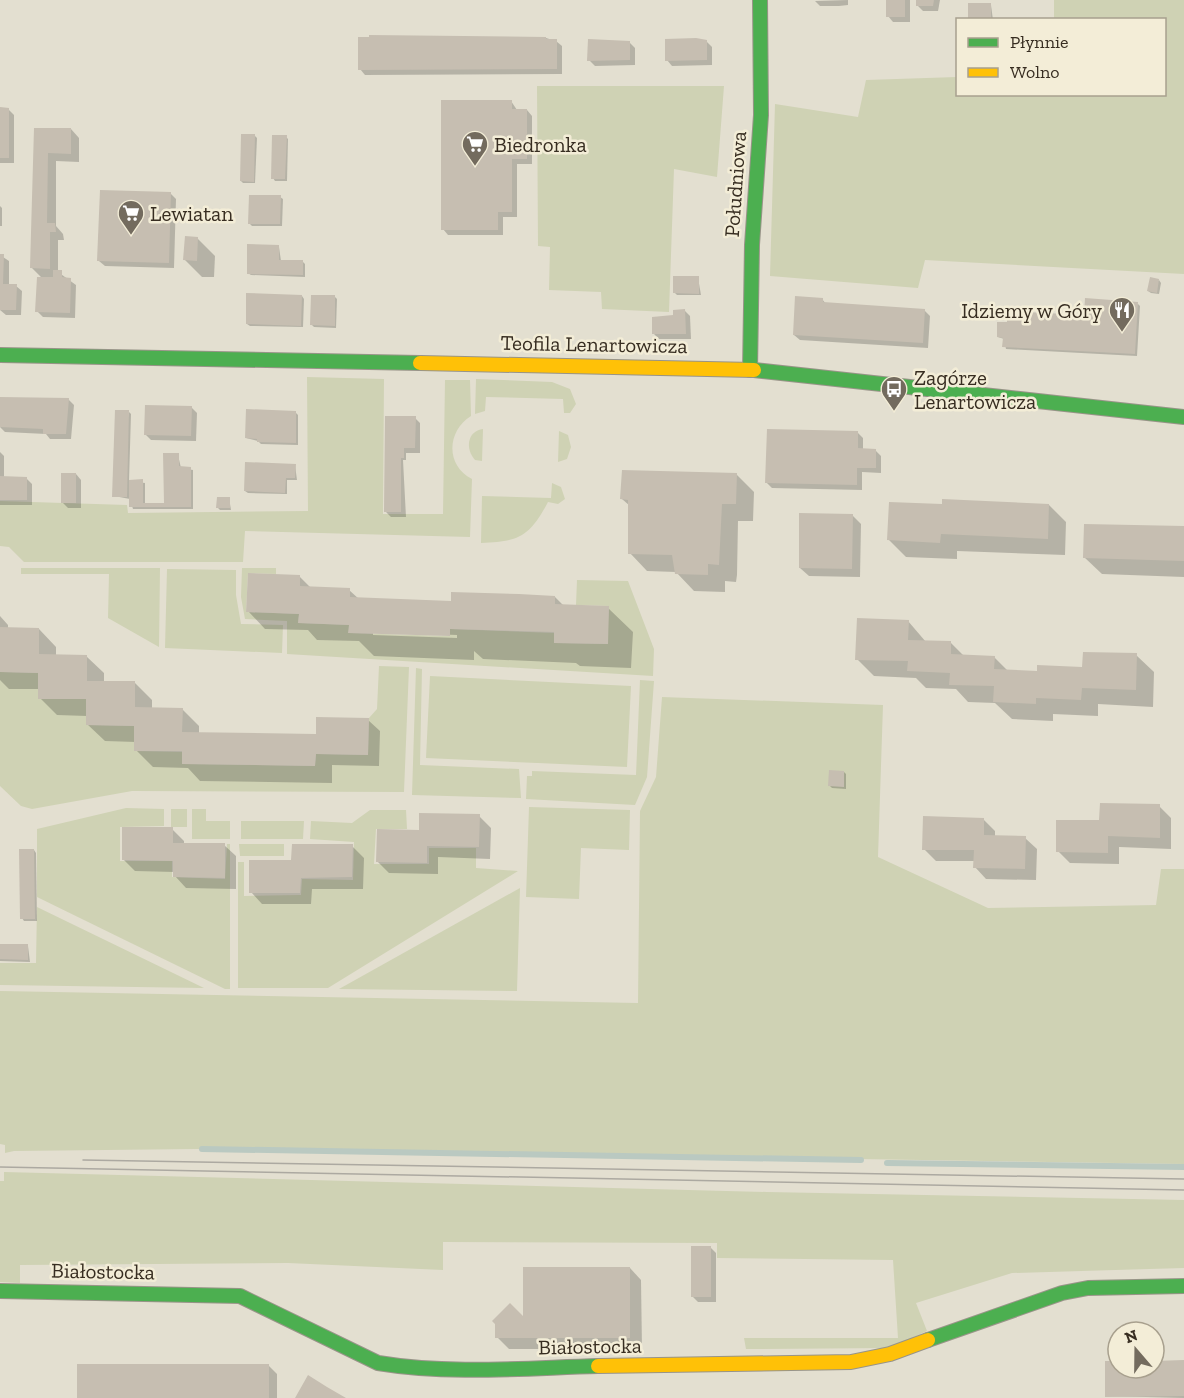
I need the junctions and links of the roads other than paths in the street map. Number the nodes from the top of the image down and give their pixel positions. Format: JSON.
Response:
{"nodes":[{"id":1,"x":760,"y":0,"type":"edge"},
{"id":2,"x":0,"y":355,"type":"edge"},
{"id":3,"x":750,"y":370,"type":"junction"},
{"id":4,"x":1184,"y":417,"type":"edge"},
{"id":5,"x":1184,"y":1286,"type":"edge"},
{"id":6,"x":0,"y":1291,"type":"edge"}],
"edges":[{"from":1,"to":3,"type":"street","name":"Południowa"},
{"from":2,"to":3,"type":"street","name":"Teofila Lenartowicza"},
{"from":3,"to":4,"type":"street","name":"Teofila Lenartowicza"},
{"from":5,"to":6,"type":"street","name":"Białostocka"}]}
